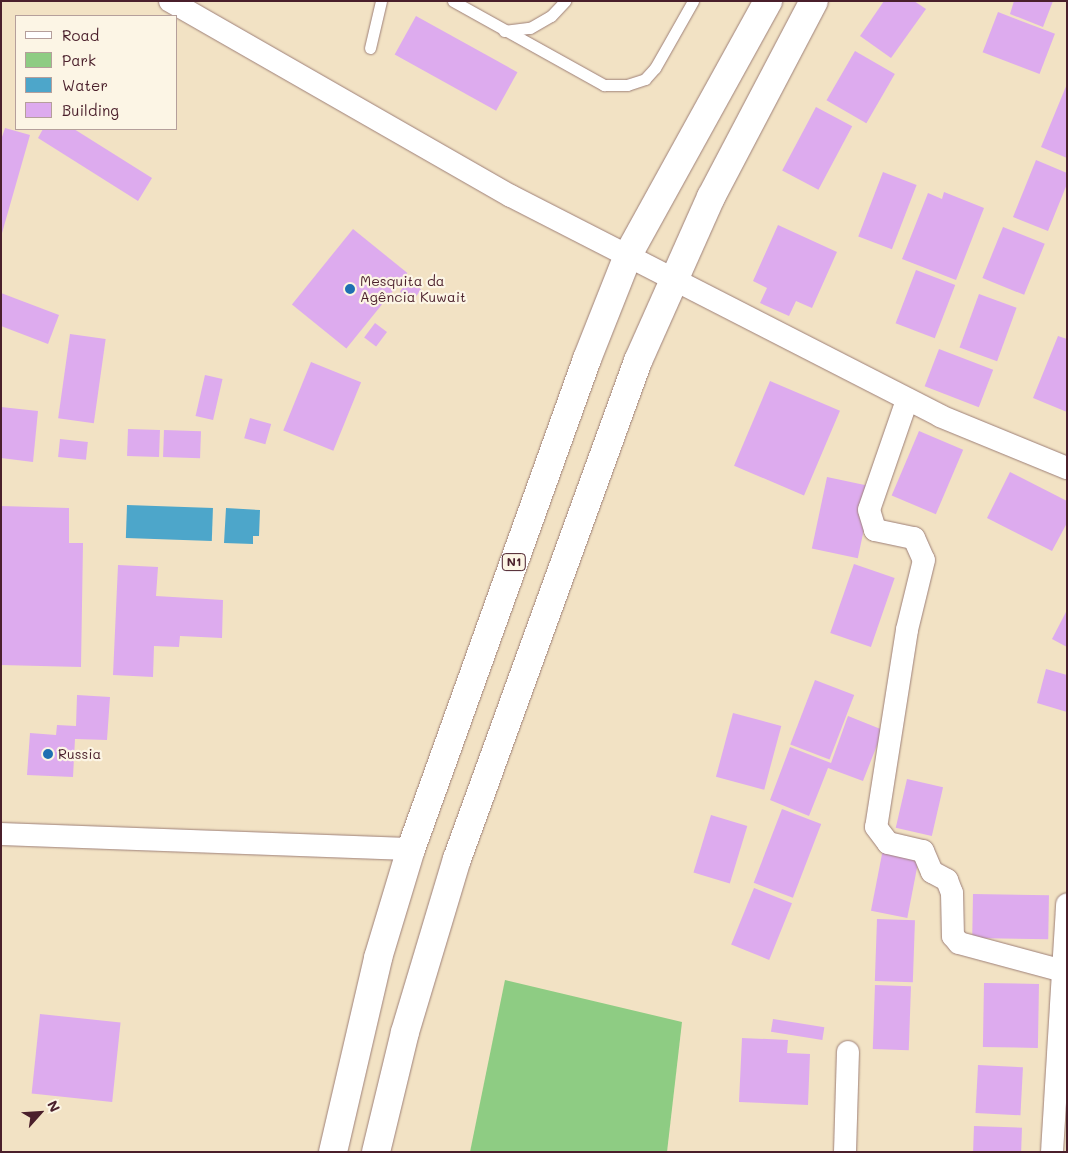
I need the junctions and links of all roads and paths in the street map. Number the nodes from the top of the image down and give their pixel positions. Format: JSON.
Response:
{"nodes":[{"id":1,"x":170,"y":1,"type":"edge"},
{"id":2,"x":381,"y":1,"type":"edge"},
{"id":3,"x":453,"y":1,"type":"edge"},
{"id":4,"x":565,"y":1,"type":"edge"},
{"id":5,"x":692,"y":1,"type":"edge"},
{"id":6,"x":768,"y":1,"type":"edge"},
{"id":7,"x":814,"y":1,"type":"edge"},
{"id":8,"x":199,"y":8,"type":"edge"},
{"id":9,"x":504,"y":31,"type":"junction"},
{"id":10,"x":370,"y":48,"type":"dead end"},
{"id":11,"x":629,"y":253,"type":"junction"},
{"id":12,"x":674,"y":279,"type":"junction"},
{"id":13,"x":907,"y":400,"type":"junction"},
{"id":14,"x":1067,"y":468,"type":"edge"},
{"id":15,"x":1,"y":834,"type":"edge"},
{"id":16,"x":410,"y":849,"type":"junction"},
{"id":17,"x":1067,"y":904,"type":"edge"},
{"id":18,"x":1060,"y":970,"type":"junction"},
{"id":19,"x":848,"y":1052,"type":"dead end"},
{"id":20,"x":333,"y":1152,"type":"edge"},
{"id":21,"x":376,"y":1152,"type":"edge"},
{"id":22,"x":845,"y":1152,"type":"edge"},
{"id":23,"x":1052,"y":1152,"type":"edge"}],
"edges":[{"from":1,"to":8,"type":"street"},
{"from":2,"to":10,"type":"lane"},
{"from":3,"to":9,"type":"lane"},
{"from":4,"to":9,"type":"lane"},
{"from":5,"to":9,"type":"lane"},
{"from":6,"to":11,"type":"main road","number":"N1"},
{"from":7,"to":12,"type":"main road"},
{"from":8,"to":11,"type":"street"},
{"from":11,"to":12,"type":"street"},
{"from":11,"to":16,"type":"main road","number":"N1"},
{"from":12,"to":13,"type":"street"},
{"from":12,"to":21,"type":"main road"},
{"from":13,"to":14,"type":"street"},
{"from":13,"to":18,"type":"street"},
{"from":15,"to":16,"type":"street"},
{"from":16,"to":20,"type":"main road","number":"N1"},
{"from":17,"to":18,"type":"street"},
{"from":18,"to":23,"type":"street"},
{"from":19,"to":22,"type":"street"}]}
